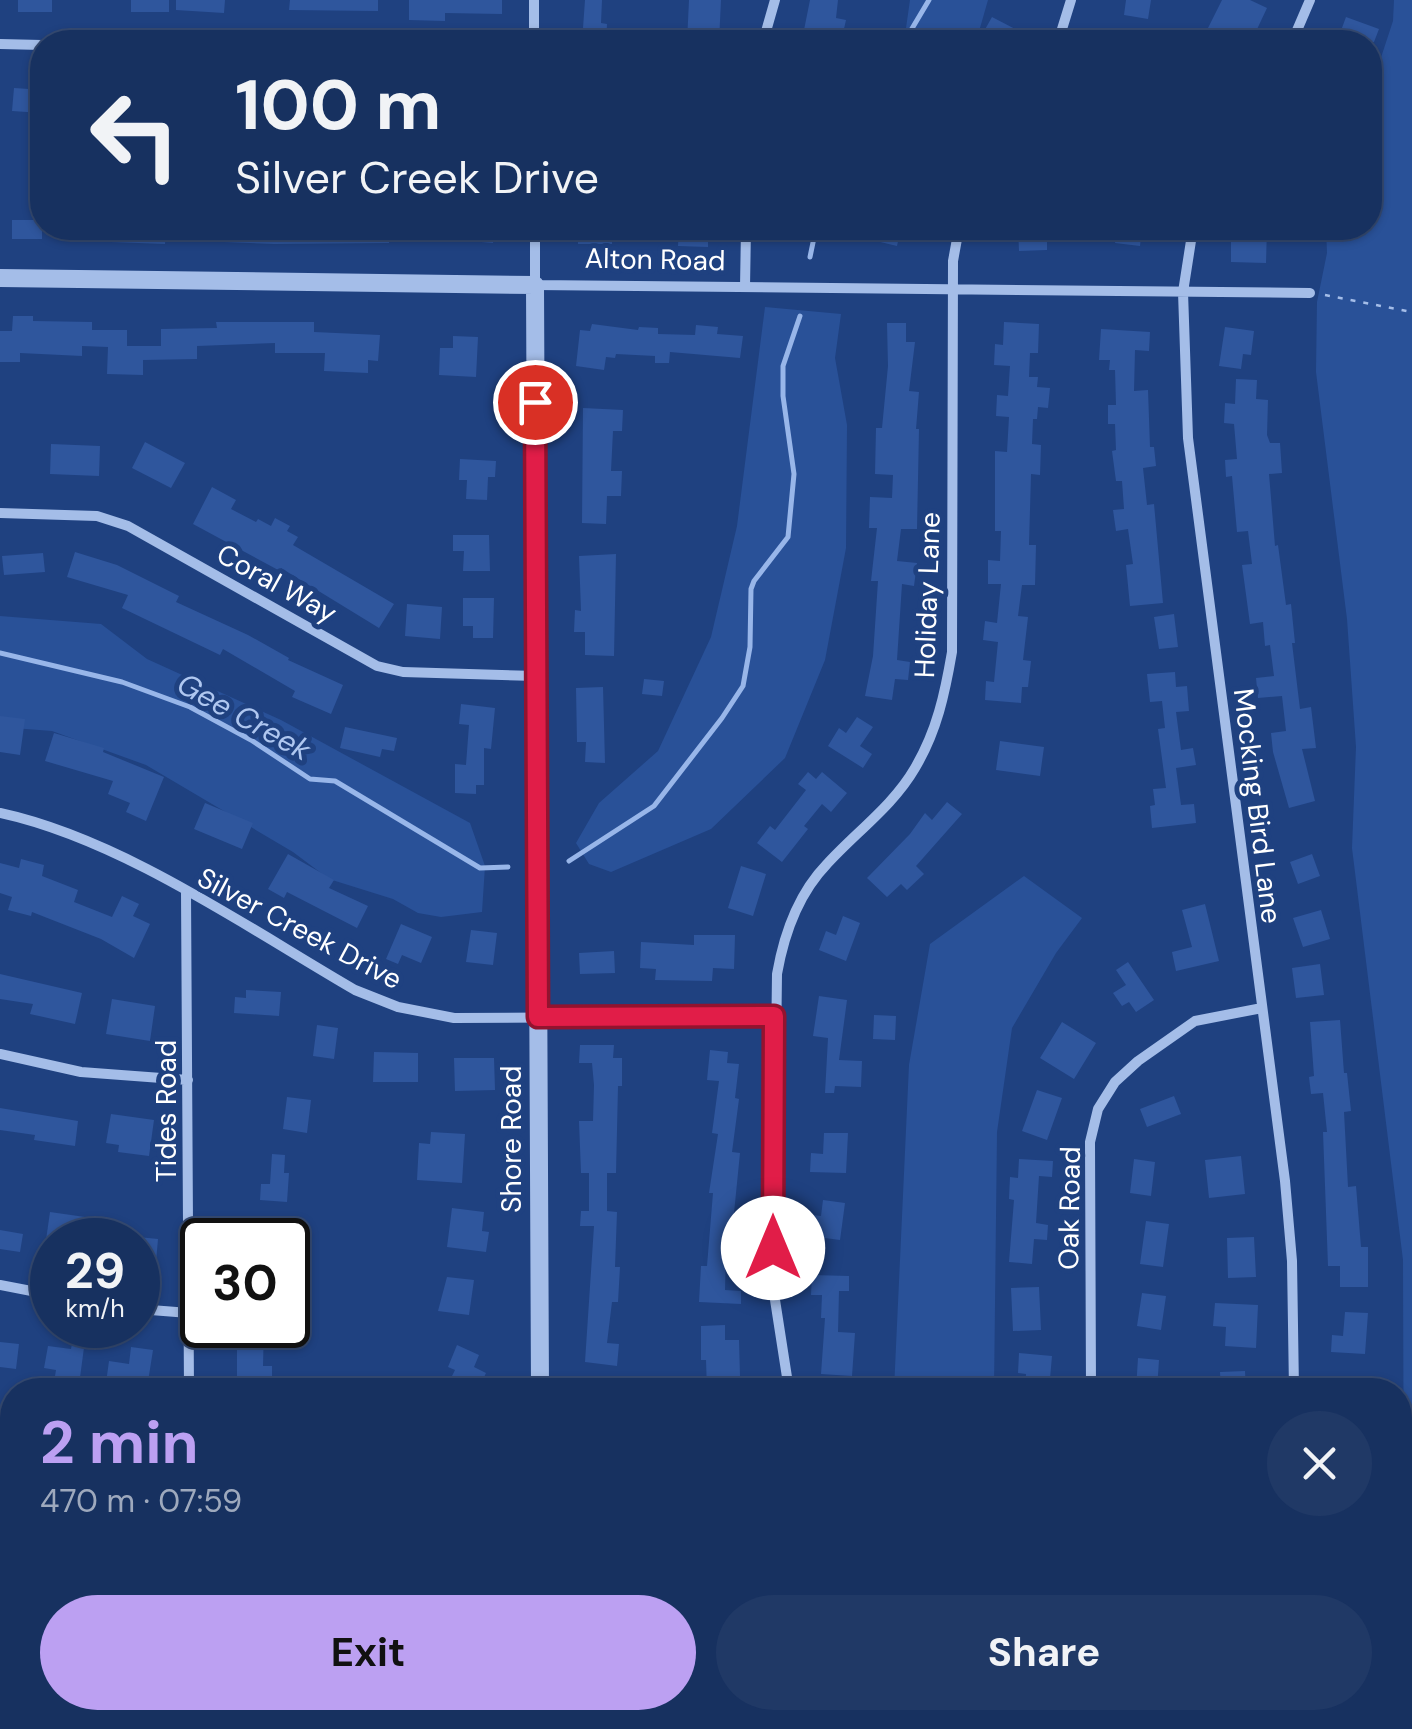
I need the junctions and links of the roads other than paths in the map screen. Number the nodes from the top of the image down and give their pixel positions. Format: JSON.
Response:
{"nodes":[{"id":1,"x":534,"y":0,"type":"edge"},
{"id":2,"x":776,"y":0,"type":"edge"},
{"id":3,"x":1071,"y":0,"type":"edge"},
{"id":4,"x":1310,"y":0,"type":"edge"},
{"id":5,"x":534,"y":30,"type":"edge"},
{"id":6,"x":767,"y":30,"type":"edge"},
{"id":7,"x":1062,"y":30,"type":"edge"},
{"id":8,"x":1297,"y":30,"type":"edge"},
{"id":9,"x":0,"y":44,"type":"edge"},
{"id":10,"x":30,"y":45,"type":"edge"},
{"id":11,"x":535,"y":240,"type":"edge"},
{"id":12,"x":746,"y":240,"type":"edge"},
{"id":13,"x":957,"y":240,"type":"edge"},
{"id":14,"x":1190,"y":240,"type":"edge"},
{"id":15,"x":0,"y":278,"type":"edge"},
{"id":16,"x":535,"y":285,"type":"junction"},
{"id":17,"x":745,"y":287,"type":"junction"},
{"id":18,"x":954,"y":289,"type":"junction"},
{"id":19,"x":1182,"y":292,"type":"junction"},
{"id":20,"x":1310,"y":293,"type":"road end"},
{"id":21,"x":0,"y":514,"type":"edge"},
{"id":22,"x":536,"y":676,"type":"junction"},
{"id":23,"x":0,"y":813,"type":"edge"},
{"id":24,"x":186,"y":892,"type":"junction"},
{"id":25,"x":1262,"y":1008,"type":"junction"},
{"id":26,"x":774,"y":1016,"type":"junction"},
{"id":27,"x":538,"y":1017,"type":"junction"},
{"id":28,"x":0,"y":1054,"type":"edge"},
{"id":29,"x":188,"y":1080,"type":"junction"},
{"id":30,"x":189,"y":1218,"type":"edge"},
{"id":31,"x":0,"y":1284,"type":"edge"},
{"id":32,"x":30,"y":1290,"type":"edge"},
{"id":33,"x":189,"y":1348,"type":"edge"},
{"id":34,"x":189,"y":1378,"type":"edge"},
{"id":35,"x":540,"y":1378,"type":"edge"},
{"id":36,"x":787,"y":1378,"type":"edge"},
{"id":37,"x":1091,"y":1378,"type":"edge"},
{"id":38,"x":1294,"y":1378,"type":"edge"}],
"edges":[{"from":1,"to":5,"type":"street"},
{"from":2,"to":6,"type":"street"},
{"from":3,"to":7,"type":"street"},
{"from":4,"to":8,"type":"street"},
{"from":9,"to":10,"type":"street"},
{"from":11,"to":16,"type":"street","name":"Shore Road"},
{"from":12,"to":17,"type":"street"},
{"from":13,"to":18,"type":"street","name":"Holiday Lane"},
{"from":14,"to":19,"type":"street","name":"Mocking Bird Lane"},
{"from":15,"to":16,"type":"street","name":"Alton Road"},
{"from":16,"to":17,"type":"street","name":"Alton Road"},
{"from":16,"to":22,"type":"street","name":"Shore Road"},
{"from":17,"to":18,"type":"street","name":"Alton Road"},
{"from":18,"to":19,"type":"street","name":"Alton Road"},
{"from":18,"to":26,"type":"street","name":"Holiday Lane"},
{"from":19,"to":20,"type":"street","name":"Alton Road"},
{"from":19,"to":25,"type":"street","name":"Mocking Bird Lane"},
{"from":21,"to":22,"type":"street","name":"Coral Way"},
{"from":22,"to":27,"type":"street","name":"Shore Road"},
{"from":23,"to":24,"type":"street","name":"Silver Creek Drive"},
{"from":24,"to":27,"type":"street","name":"Silver Creek Drive"},
{"from":24,"to":29,"type":"street","name":"Tides Road"},
{"from":25,"to":37,"type":"street","name":"Oak Road"},
{"from":25,"to":38,"type":"street","name":"Mocking Bird Lane"},
{"from":26,"to":27,"type":"street","name":"Silver Creek Drive"},
{"from":26,"to":36,"type":"street","name":"Holiday Lane"},
{"from":27,"to":35,"type":"street","name":"Shore Road"},
{"from":28,"to":29,"type":"street"},
{"from":29,"to":30,"type":"street","name":"Tides Road"},
{"from":31,"to":32,"type":"street"},
{"from":33,"to":34,"type":"street","name":"Tides Road"}]}
